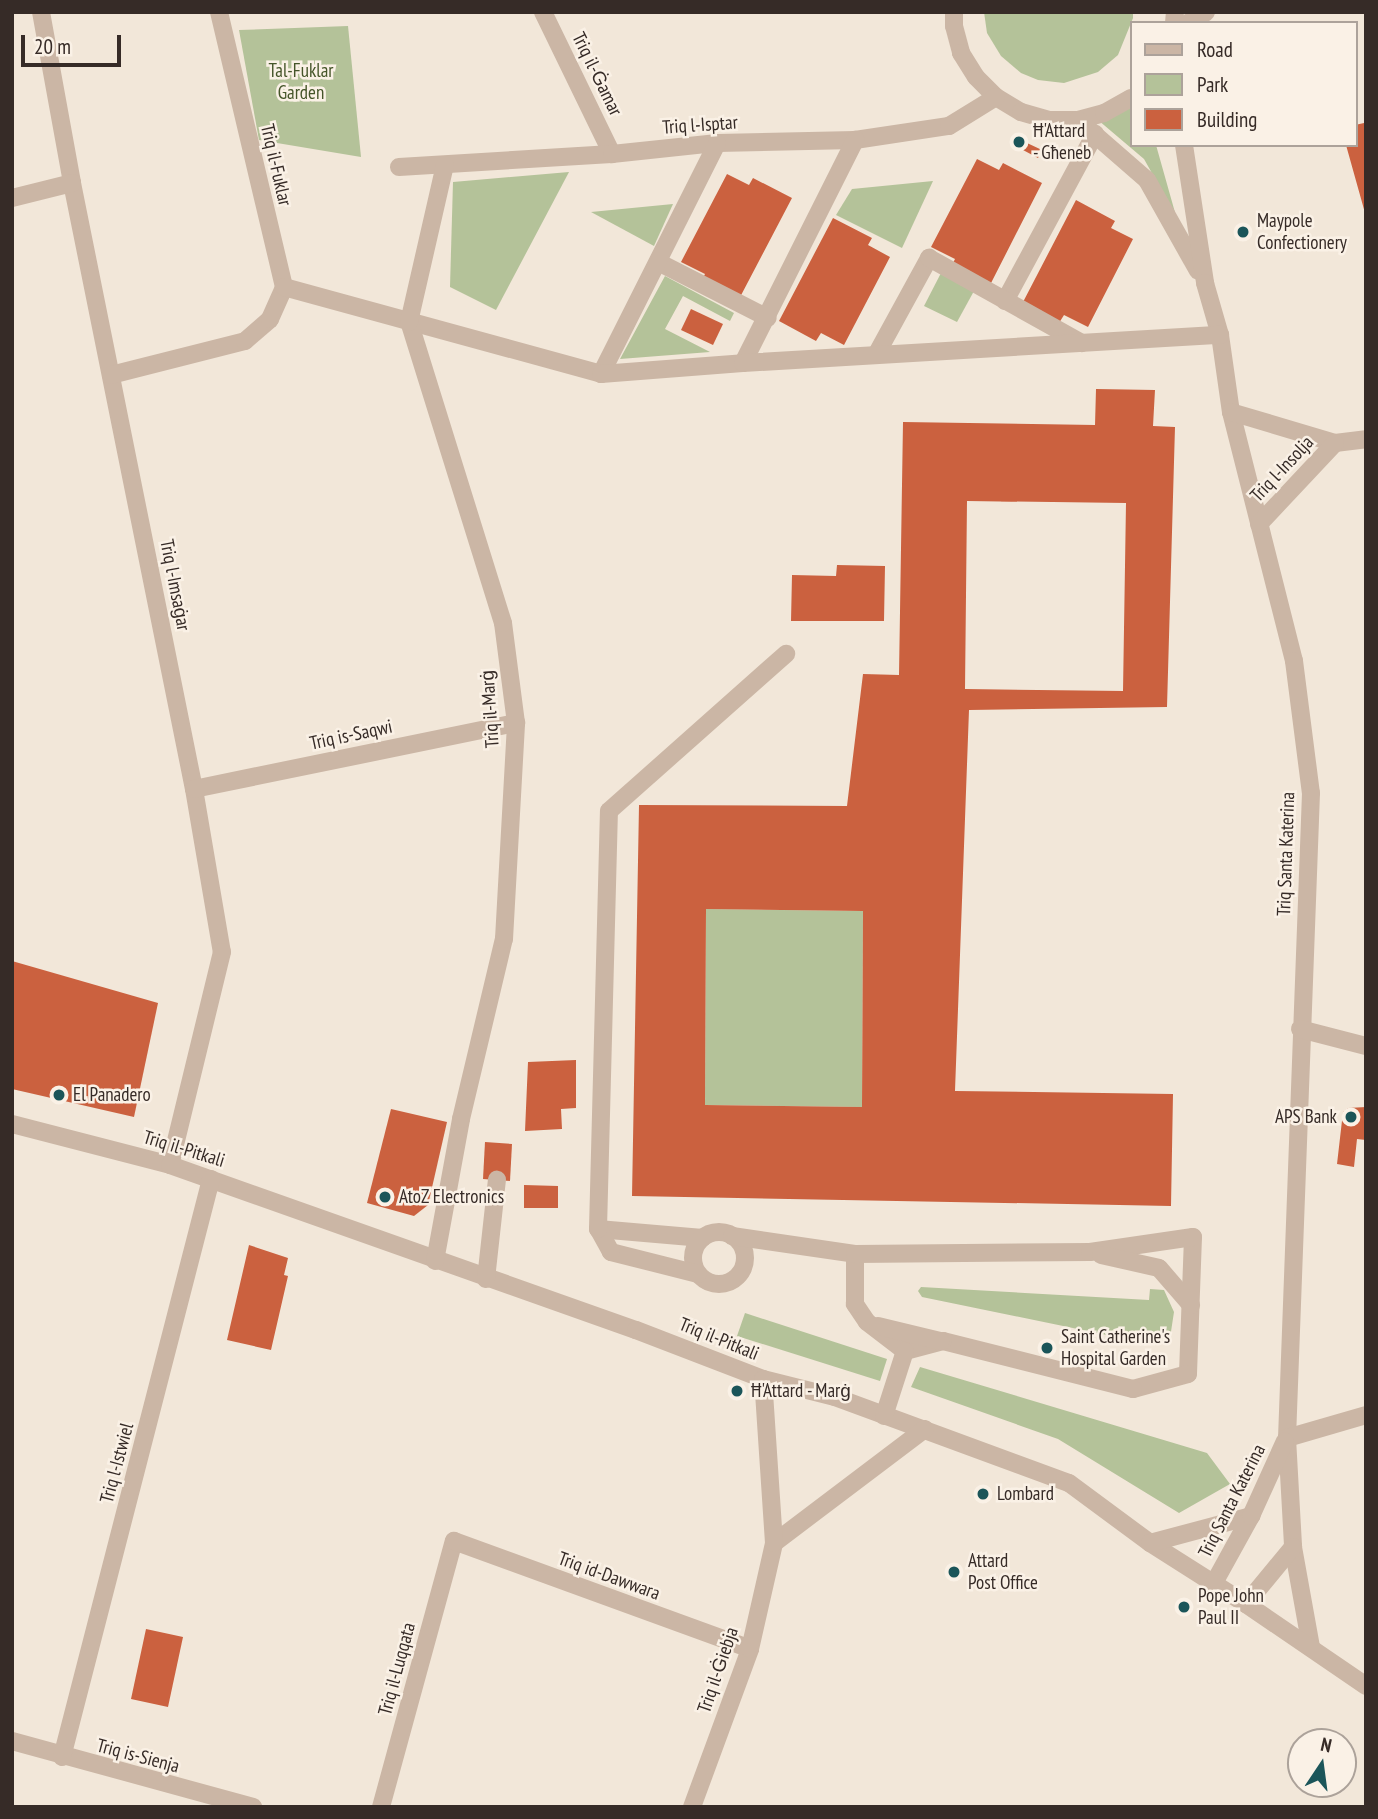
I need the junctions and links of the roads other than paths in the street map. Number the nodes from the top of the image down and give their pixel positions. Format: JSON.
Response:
{"nodes":[{"id":1,"x":41,"y":12,"type":"edge"},
{"id":2,"x":219,"y":12,"type":"edge"},
{"id":3,"x":543,"y":12,"type":"edge"},
{"id":4,"x":951,"y":17,"type":"edge"},
{"id":5,"x":996,"y":97,"type":"junction"},
{"id":6,"x":1130,"y":99,"type":"edge"},
{"id":7,"x":1078,"y":120,"type":"junction"},
{"id":8,"x":1095,"y":134,"type":"junction"},
{"id":9,"x":855,"y":140,"type":"junction"},
{"id":10,"x":717,"y":143,"type":"junction"},
{"id":11,"x":1184,"y":147,"type":"edge"},
{"id":12,"x":612,"y":154,"type":"junction"},
{"id":13,"x":445,"y":165,"type":"junction"},
{"id":14,"x":400,"y":167,"type":"dead end"},
{"id":15,"x":72,"y":183,"type":"junction"},
{"id":16,"x":12,"y":198,"type":"edge"},
{"id":17,"x":658,"y":262,"type":"junction"},
{"id":18,"x":1205,"y":283,"type":"junction"},
{"id":19,"x":284,"y":287,"type":"junction"},
{"id":20,"x":1005,"y":301,"type":"junction"},
{"id":21,"x":768,"y":318,"type":"junction"},
{"id":22,"x":409,"y":322,"type":"junction"},
{"id":23,"x":1220,"y":335,"type":"junction"},
{"id":24,"x":1082,"y":343,"type":"junction"},
{"id":25,"x":876,"y":355,"type":"junction"},
{"id":26,"x":743,"y":363,"type":"junction"},
{"id":27,"x":601,"y":374,"type":"junction"},
{"id":28,"x":111,"y":375,"type":"junction"},
{"id":29,"x":1231,"y":412,"type":"junction"},
{"id":30,"x":1366,"y":439,"type":"edge"},
{"id":31,"x":1335,"y":443,"type":"junction"},
{"id":32,"x":1259,"y":524,"type":"junction"},
{"id":33,"x":786,"y":654,"type":"dead end"},
{"id":34,"x":516,"y":723,"type":"junction"},
{"id":35,"x":194,"y":789,"type":"junction"},
{"id":36,"x":1300,"y":1029,"type":"junction"},
{"id":37,"x":1366,"y":1046,"type":"edge"},
{"id":38,"x":12,"y":1124,"type":"edge"},
{"id":39,"x":170,"y":1165,"type":"junction"},
{"id":40,"x":211,"y":1179,"type":"junction"},
{"id":41,"x":497,"y":1180,"type":"dead end"},
{"id":42,"x":598,"y":1229,"type":"junction"},
{"id":43,"x":732,"y":1236,"type":"junction"},
{"id":44,"x":704,"y":1238,"type":"junction"},
{"id":45,"x":1087,"y":1252,"type":"junction"},
{"id":46,"x":855,"y":1255,"type":"junction"},
{"id":47,"x":435,"y":1261,"type":"junction"},
{"id":48,"x":698,"y":1274,"type":"junction"},
{"id":49,"x":486,"y":1279,"type":"junction"},
{"id":50,"x":1191,"y":1305,"type":"junction"},
{"id":51,"x":870,"y":1325,"type":"junction"},
{"id":52,"x":943,"y":1341,"type":"junction"},
{"id":53,"x":905,"y":1350,"type":"junction"},
{"id":54,"x":763,"y":1379,"type":"junction"},
{"id":55,"x":1366,"y":1415,"type":"edge"},
{"id":56,"x":884,"y":1416,"type":"junction"},
{"id":57,"x":925,"y":1429,"type":"junction"},
{"id":58,"x":1287,"y":1438,"type":"junction"},
{"id":59,"x":1251,"y":1516,"type":"junction"},
{"id":60,"x":454,"y":1542,"type":"joint"},
{"id":61,"x":774,"y":1543,"type":"junction"},
{"id":62,"x":1150,"y":1543,"type":"junction"},
{"id":63,"x":1293,"y":1548,"type":"junction"},
{"id":64,"x":1213,"y":1583,"type":"junction"},
{"id":65,"x":1246,"y":1604,"type":"junction"},
{"id":66,"x":1311,"y":1647,"type":"junction"},
{"id":67,"x":750,"y":1649,"type":"junction"},
{"id":68,"x":1366,"y":1686,"type":"edge"},
{"id":69,"x":12,"y":1741,"type":"edge"},
{"id":70,"x":62,"y":1757,"type":"junction"},
{"id":71,"x":189,"y":1799,"type":"edge"},
{"id":72,"x":253,"y":1807,"type":"edge"},
{"id":73,"x":381,"y":1807,"type":"edge"},
{"id":74,"x":692,"y":1807,"type":"edge"}],
"edges":[{"from":1,"to":15,"type":"street","name":"Triq l-Imsaġar"},
{"from":2,"to":19,"type":"street","name":"Triq il-Fuklar"},
{"from":3,"to":12,"type":"street","name":"Triq il-Ġamar"},
{"from":4,"to":5,"type":"street"},
{"from":5,"to":7,"type":"street"},
{"from":5,"to":9,"type":"street","name":"Triq l-Isptar"},
{"from":6,"to":7,"type":"street"},
{"from":7,"to":8,"type":"street","name":"Triq Santa Katerina"},
{"from":8,"to":18,"type":"street","name":"Triq Santa Katerina"},
{"from":8,"to":20,"type":"street"},
{"from":9,"to":10,"type":"street","name":"Triq l-Isptar"},
{"from":9,"to":21,"type":"street"},
{"from":10,"to":12,"type":"street","name":"Triq l-Isptar"},
{"from":10,"to":17,"type":"street"},
{"from":11,"to":18,"type":"street","name":"Triq Santa Katerina"},
{"from":12,"to":13,"type":"street","name":"Triq l-Isptar"},
{"from":13,"to":14,"type":"street","name":"Triq l-Isptar"},
{"from":13,"to":22,"type":"street"},
{"from":15,"to":16,"type":"street"},
{"from":15,"to":28,"type":"street","name":"Triq l-Imsaġar"},
{"from":17,"to":21,"type":"street"},
{"from":17,"to":27,"type":"street"},
{"from":18,"to":23,"type":"street","name":"Triq Santa Katerina"},
{"from":19,"to":22,"type":"street"},
{"from":19,"to":28,"type":"street"},
{"from":20,"to":24,"type":"street"},
{"from":20,"to":25,"type":"street"},
{"from":21,"to":26,"type":"street"},
{"from":22,"to":27,"type":"street"},
{"from":22,"to":34,"type":"street","name":"Triq il-Marġ"},
{"from":23,"to":24,"type":"street"},
{"from":23,"to":29,"type":"street","name":"Triq Santa Katerina"},
{"from":24,"to":25,"type":"street"},
{"from":25,"to":26,"type":"street"},
{"from":26,"to":27,"type":"street"},
{"from":28,"to":35,"type":"street","name":"Triq l-Imsaġar"},
{"from":29,"to":31,"type":"street","name":"Triq l-Insolja"},
{"from":29,"to":32,"type":"street","name":"Triq Santa Katerina"},
{"from":30,"to":31,"type":"street","name":"Triq l-Insolja"},
{"from":31,"to":32,"type":"street","name":"Triq l-Insolja"},
{"from":32,"to":36,"type":"street","name":"Triq Santa Katerina"},
{"from":33,"to":42,"type":"street"},
{"from":34,"to":35,"type":"street","name":"Triq is-Saqwi"},
{"from":34,"to":47,"type":"street","name":"Triq il-Marġ"},
{"from":35,"to":39,"type":"street","name":"Triq l-Imsaġar"},
{"from":36,"to":37,"type":"street"},
{"from":36,"to":58,"type":"street","name":"Triq Santa Katerina"},
{"from":38,"to":39,"type":"street","name":"Triq il-Pitkali"},
{"from":39,"to":40,"type":"street","name":"Triq il-Pitkali"},
{"from":40,"to":47,"type":"street","name":"Triq il-Pitkali"},
{"from":40,"to":70,"type":"street","name":"Triq l-Istwiel"},
{"from":41,"to":49,"type":"street"},
{"from":42,"to":44,"type":"street"},
{"from":42,"to":48,"type":"street"},
{"from":43,"to":44,"type":"street"},
{"from":43,"to":46,"type":"street"},
{"from":43,"to":48,"type":"street"},
{"from":44,"to":48,"type":"street"},
{"from":45,"to":46,"type":"street"},
{"from":45,"to":50,"type":"street"},
{"from":45,"to":50,"type":"street"},
{"from":46,"to":51,"type":"street"},
{"from":47,"to":49,"type":"street","name":"Triq il-Pitkali"},
{"from":49,"to":54,"type":"street","name":"Triq il-Pitkali"},
{"from":50,"to":52,"type":"street"},
{"from":51,"to":52,"type":"street"},
{"from":51,"to":53,"type":"street"},
{"from":52,"to":53,"type":"street"},
{"from":53,"to":56,"type":"street"},
{"from":54,"to":56,"type":"street","name":"Triq il-Pitkali"},
{"from":54,"to":61,"type":"street","name":"Triq il-Ġiebja"},
{"from":55,"to":58,"type":"street"},
{"from":56,"to":57,"type":"street","name":"Triq il-Pitkali"},
{"from":57,"to":61,"type":"street"},
{"from":57,"to":62,"type":"street","name":"Triq il-Pitkali"},
{"from":58,"to":59,"type":"street","name":"Triq Santa Katerina"},
{"from":58,"to":63,"type":"street","name":"Triq Santa Katerina"},
{"from":59,"to":62,"type":"street"},
{"from":59,"to":64,"type":"street","name":"Triq Santa Katerina"},
{"from":60,"to":67,"type":"street","name":"Triq id-Dawwara"},
{"from":60,"to":73,"type":"street","name":"Triq il-Luqqata"},
{"from":61,"to":67,"type":"street","name":"Triq il-Ġiebja"},
{"from":62,"to":64,"type":"street","name":"Triq il-Pitkali"},
{"from":63,"to":65,"type":"street"},
{"from":63,"to":66,"type":"street","name":"Triq Santa Katerina"},
{"from":64,"to":65,"type":"street","name":"Triq il-Pitkali"},
{"from":65,"to":66,"type":"street","name":"Triq il-Pitkali"},
{"from":66,"to":68,"type":"street","name":"Triq il-Pitkali"},
{"from":67,"to":74,"type":"street","name":"Triq il-Ġiebja"},
{"from":69,"to":70,"type":"street","name":"Triq is-Sienja"},
{"from":70,"to":71,"type":"street","name":"Triq is-Sienja"},
{"from":71,"to":72,"type":"street","name":"Triq is-Sienja"}]}
